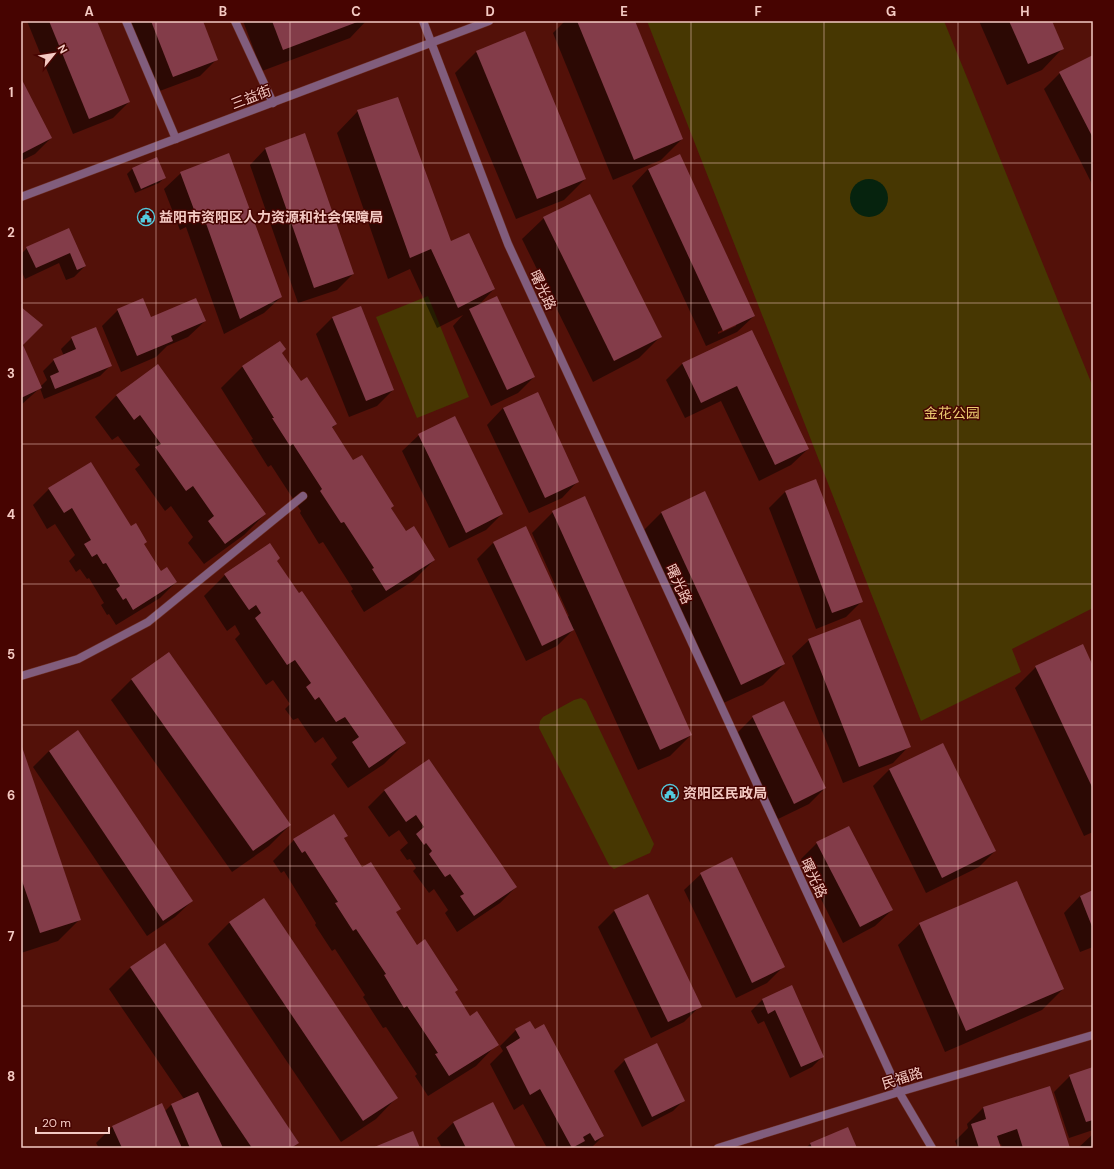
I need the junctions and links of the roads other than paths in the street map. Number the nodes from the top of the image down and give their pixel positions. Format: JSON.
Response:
{"nodes":[{"id":1,"x":126,"y":21,"type":"edge"},
{"id":2,"x":235,"y":21,"type":"edge"},
{"id":3,"x":423,"y":21,"type":"edge"},
{"id":4,"x":490,"y":21,"type":"edge"},
{"id":5,"x":431,"y":42,"type":"junction"},
{"id":6,"x":273,"y":103,"type":"junction"},
{"id":7,"x":176,"y":139,"type":"junction"},
{"id":8,"x":21,"y":197,"type":"edge"},
{"id":9,"x":303,"y":496,"type":"dead end"},
{"id":10,"x":21,"y":676,"type":"edge"},
{"id":11,"x":1093,"y":1035,"type":"edge"},
{"id":12,"x":899,"y":1092,"type":"junction"},
{"id":13,"x":718,"y":1148,"type":"edge"},
{"id":14,"x":932,"y":1148,"type":"edge"}],
"edges":[{"from":1,"to":7,"type":"street"},
{"from":2,"to":6,"type":"street"},
{"from":3,"to":5,"type":"street","name":"曙光路"},
{"from":4,"to":5,"type":"street","name":"三益街"},
{"from":5,"to":6,"type":"street","name":"三益街"},
{"from":5,"to":12,"type":"street","name":"曙光路"},
{"from":6,"to":7,"type":"street","name":"三益街"},
{"from":7,"to":8,"type":"street","name":"三益街"},
{"from":9,"to":10,"type":"street"},
{"from":11,"to":12,"type":"street","name":"民福路"},
{"from":12,"to":13,"type":"street","name":"民福路"},
{"from":12,"to":14,"type":"street","name":"曙光路"}]}
